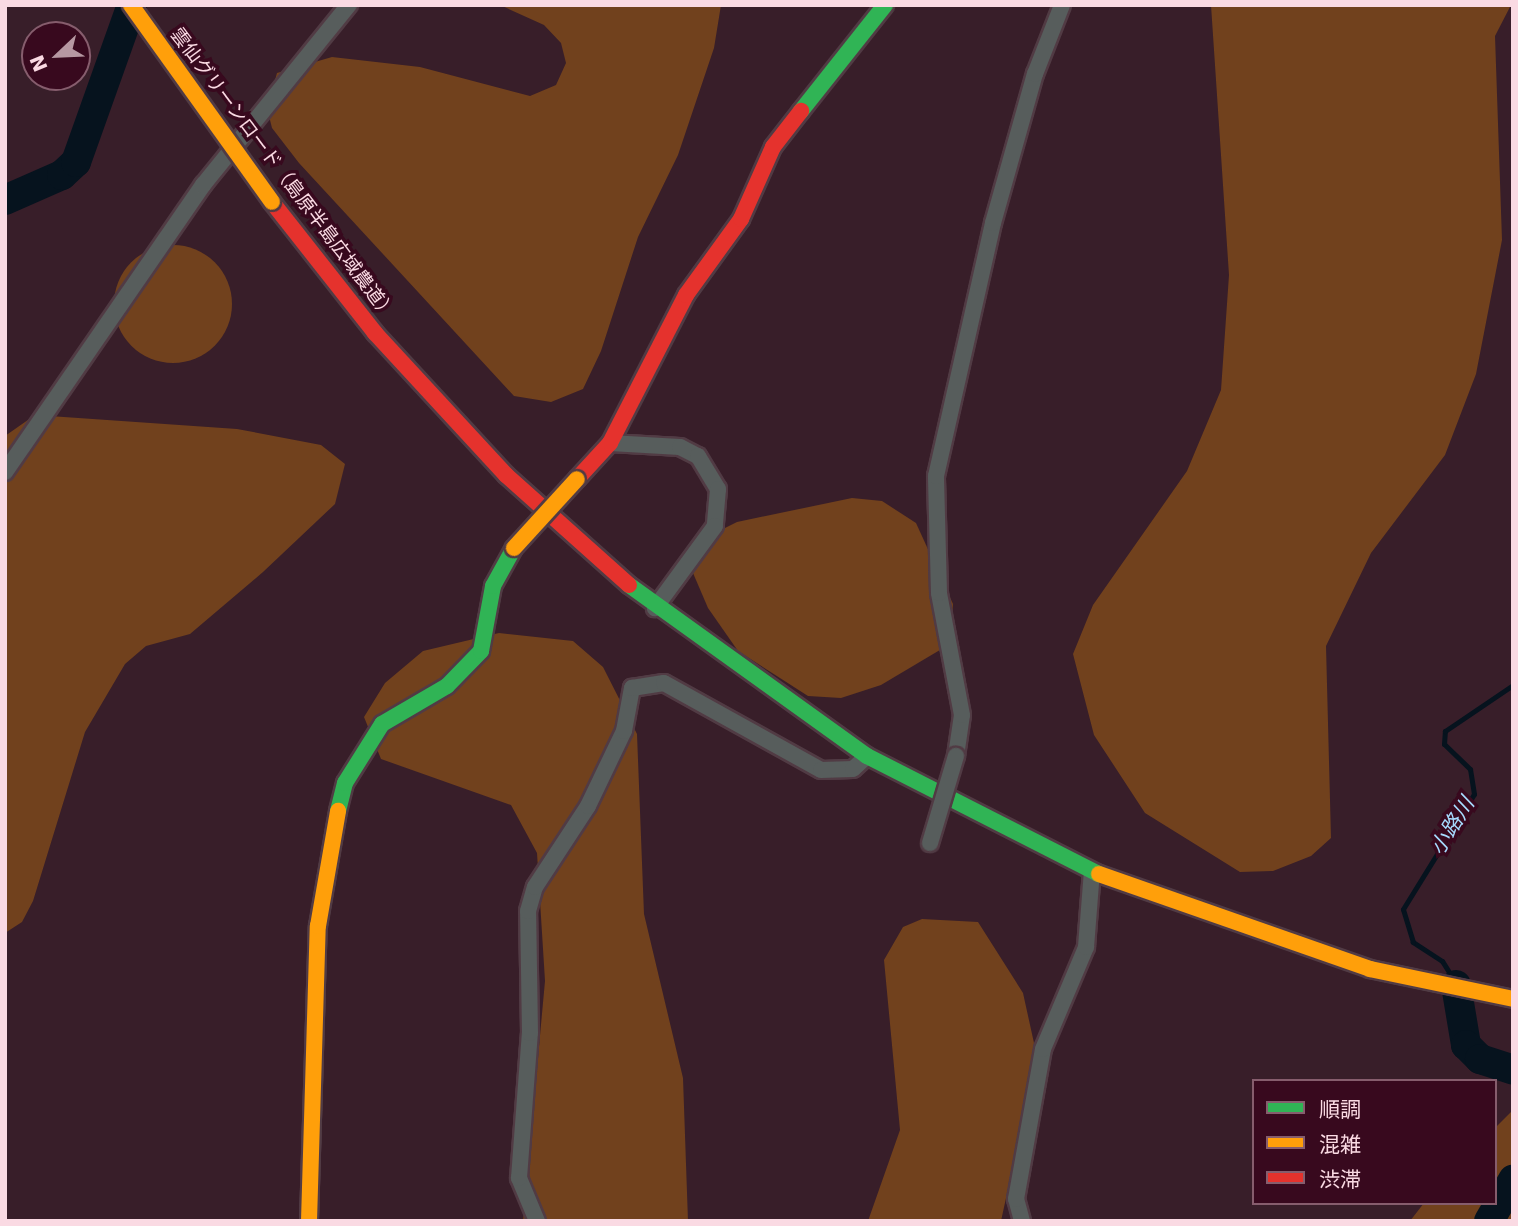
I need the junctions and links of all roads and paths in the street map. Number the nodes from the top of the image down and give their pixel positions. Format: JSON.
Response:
{"nodes":[{"id":1,"x":131,"y":5,"type":"edge"},
{"id":2,"x":349,"y":5,"type":"edge"},
{"id":3,"x":886,"y":5,"type":"edge"},
{"id":4,"x":1062,"y":5,"type":"edge"},
{"id":5,"x":611,"y":443,"type":"junction"},
{"id":6,"x":5,"y":472,"type":"edge"},
{"id":7,"x":655,"y":608,"type":"junction"},
{"id":8,"x":867,"y":756,"type":"junction"},
{"id":9,"x":930,"y":843,"type":"dead end"},
{"id":10,"x":1092,"y":871,"type":"junction"},
{"id":11,"x":1513,"y":999,"type":"edge"},
{"id":12,"x":309,"y":1221,"type":"edge"},
{"id":13,"x":537,"y":1221,"type":"edge"},
{"id":14,"x":1022,"y":1221,"type":"edge"}],
"edges":[{"from":1,"to":7,"type":"street","name":"雲仙グリーンロード（島原半島広域農道）","bridge":true},
{"from":2,"to":6,"type":"street"},
{"from":3,"to":5,"type":"street"},
{"from":4,"to":9,"type":"street","bridge":true},
{"from":5,"to":7,"type":"street"},
{"from":5,"to":12,"type":"street","bridge":true},
{"from":7,"to":8,"type":"street","name":"雲仙グリーンロード（島原半島広域農道）"},
{"from":8,"to":10,"type":"street","name":"雲仙グリーンロード（島原半島広域農道）"},
{"from":8,"to":13,"type":"street"},
{"from":10,"to":11,"type":"street","name":"雲仙グリーンロード（島原半島広域農道）"},
{"from":10,"to":14,"type":"street"}]}
